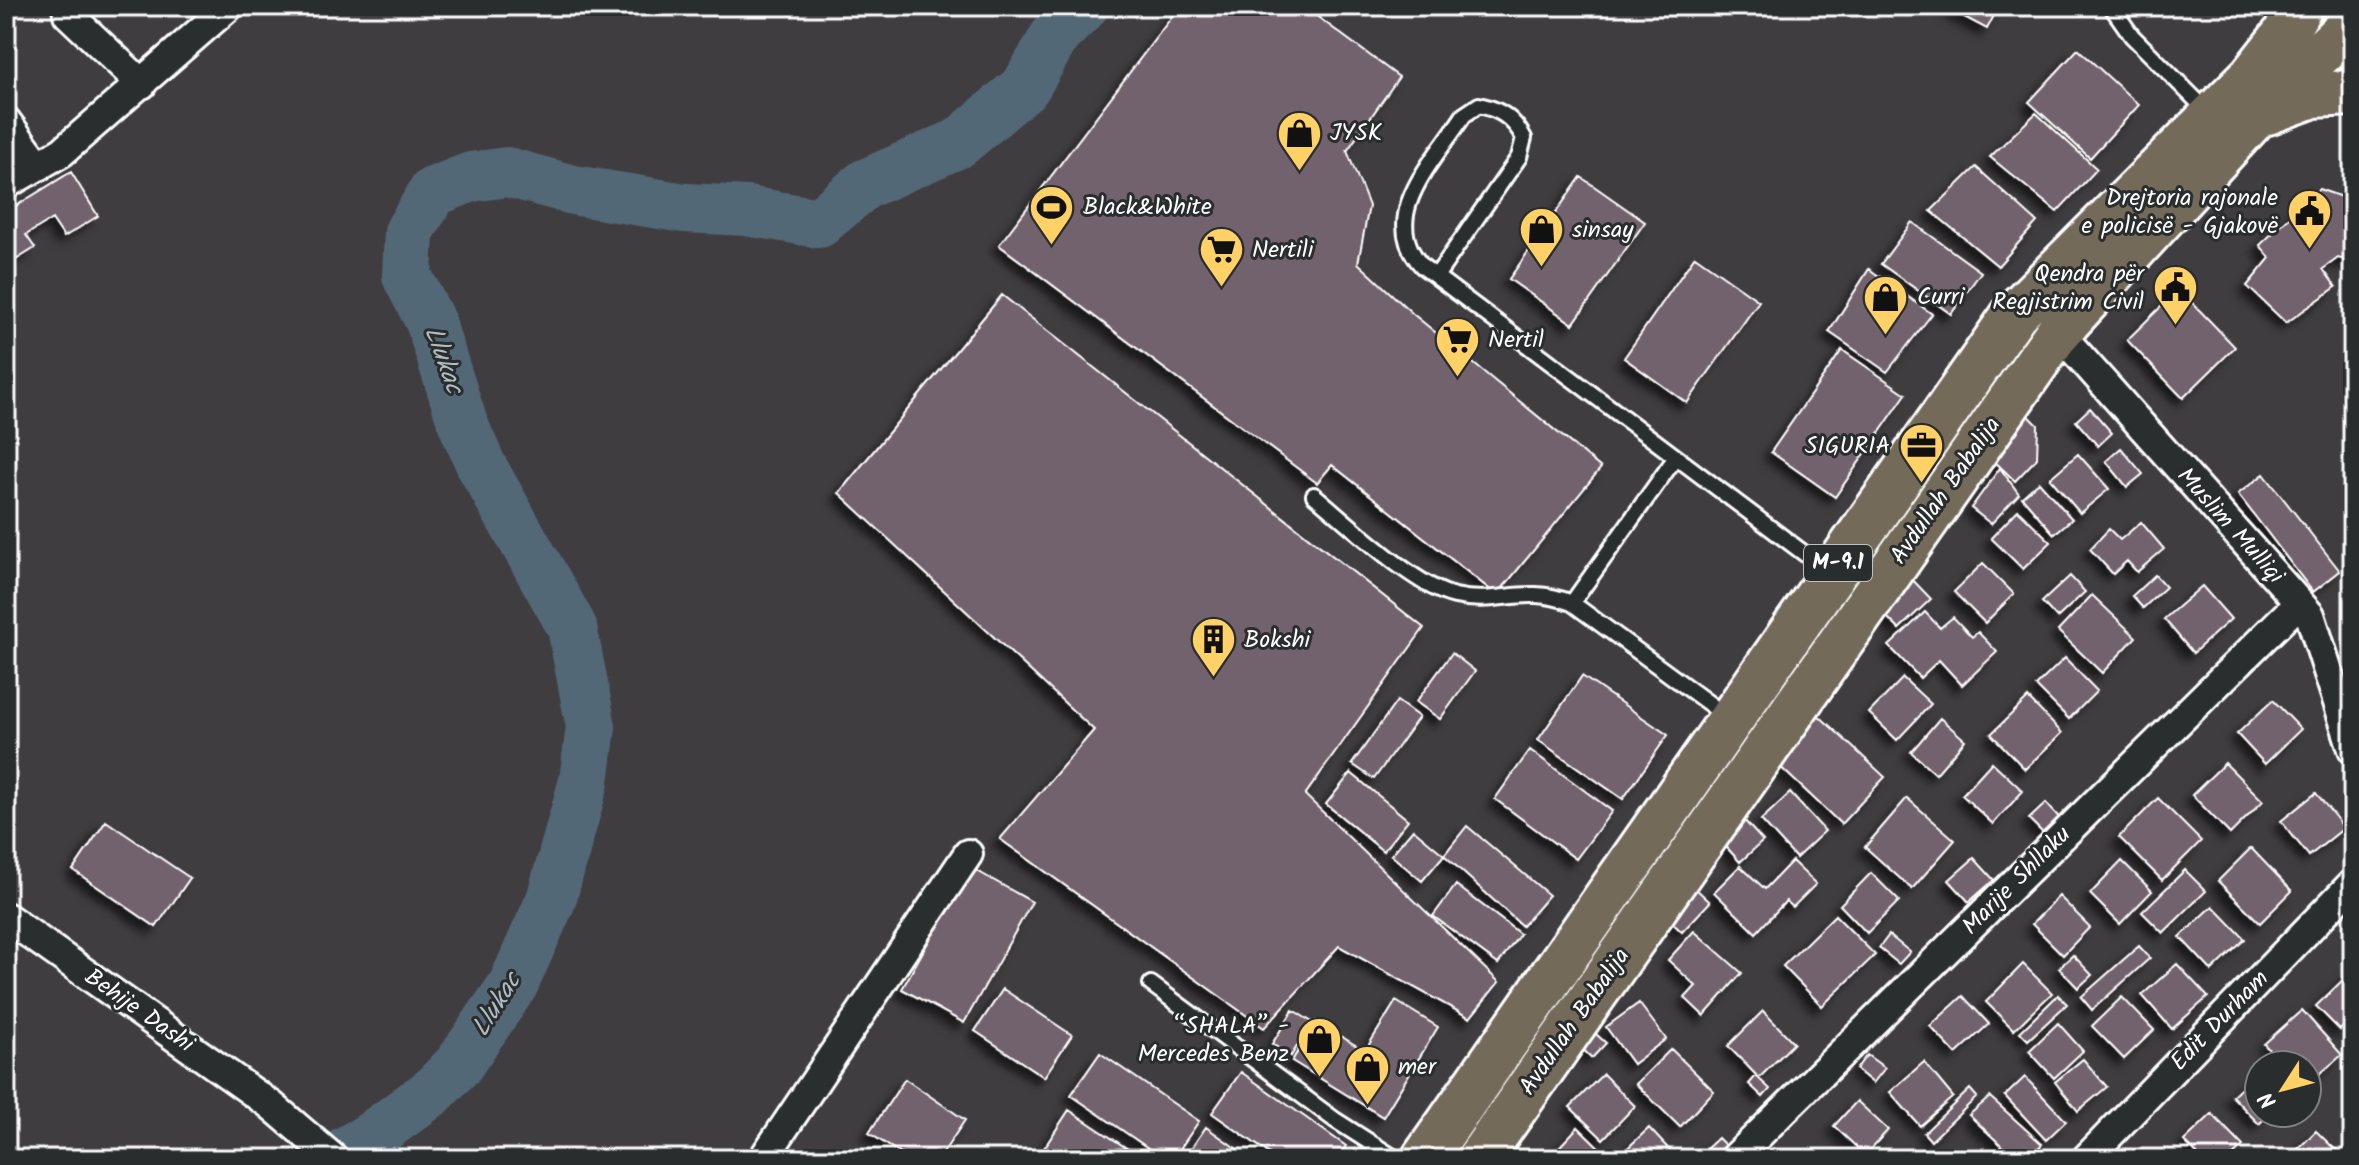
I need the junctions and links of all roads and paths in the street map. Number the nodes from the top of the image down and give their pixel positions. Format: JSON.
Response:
{"nodes":[{"id":1,"x":67,"y":6,"type":"edge"},
{"id":2,"x":229,"y":6,"type":"edge"},
{"id":3,"x":2111,"y":6,"type":"edge"},
{"id":4,"x":2300,"y":6,"type":"edge"},
{"id":5,"x":2353,"y":22,"type":"edge"},
{"id":6,"x":142,"y":84,"type":"junction"},
{"id":7,"x":2353,"y":93,"type":"edge"},
{"id":8,"x":2233,"y":118,"type":"junction"},
{"id":9,"x":6,"y":121,"type":"edge"},
{"id":10,"x":39,"y":166,"type":"junction"},
{"id":11,"x":6,"y":184,"type":"edge"},
{"id":12,"x":1437,"y":275,"type":"junction"},
{"id":13,"x":2058,"y":332,"type":"junction"},
{"id":14,"x":1676,"y":457,"type":"junction"},
{"id":15,"x":1314,"y":495,"type":"dead end"},
{"id":16,"x":1831,"y":573,"type":"junction"},
{"id":17,"x":1572,"y":603,"type":"junction"},
{"id":18,"x":2299,"y":603,"type":"junction"},
{"id":19,"x":1730,"y":719,"type":"junction"},
{"id":20,"x":2353,"y":749,"type":"edge"},
{"id":21,"x":968,"y":854,"type":"dead end"},
{"id":22,"x":2353,"y":883,"type":"edge"},
{"id":23,"x":6,"y":917,"type":"edge"},
{"id":24,"x":1151,"y":984,"type":"dead end"},
{"id":25,"x":334,"y":1159,"type":"edge"},
{"id":26,"x":763,"y":1159,"type":"edge"},
{"id":27,"x":1396,"y":1159,"type":"edge"},
{"id":28,"x":1424,"y":1159,"type":"edge"},
{"id":29,"x":1479,"y":1159,"type":"edge"},
{"id":30,"x":1734,"y":1159,"type":"edge"},
{"id":31,"x":2086,"y":1159,"type":"edge"}],
"edges":[{"from":1,"to":6,"type":"street"},
{"from":2,"to":6,"type":"street"},
{"from":3,"to":8,"type":"lane"},
{"from":4,"to":8,"type":"main road","name":"Avdullah Babalija","number":"M-9.1"},
{"from":5,"to":8,"type":"main road","name":"Avdullah Babalija","number":"M-9.1"},
{"from":6,"to":10,"type":"street"},
{"from":7,"to":8,"type":"main road"},
{"from":8,"to":13,"type":"main road","name":"Avdullah Babalija","number":"M-9.1"},
{"from":8,"to":16,"type":"main road","name":"Avdullah Babalija","number":"M-9.1"},
{"from":9,"to":10,"type":"street"},
{"from":10,"to":11,"type":"street"},
{"from":12,"to":12,"type":"lane"},
{"from":12,"to":14,"type":"lane"},
{"from":13,"to":18,"type":"street","name":"Muslim Mulliqi"},
{"from":13,"to":29,"type":"main road","name":"Avdullah Babalija","number":"M-9.1"},
{"from":14,"to":16,"type":"lane"},
{"from":14,"to":17,"type":"lane"},
{"from":15,"to":17,"type":"lane"},
{"from":16,"to":19,"type":"main road","name":"Avdullah Babalija","number":"M-9.1"},
{"from":17,"to":19,"type":"lane"},
{"from":18,"to":20,"type":"street","name":"Muslim Mulliqi"},
{"from":18,"to":30,"type":"street","name":"Marije Shllaku"},
{"from":19,"to":28,"type":"main road","name":"Avdullah Babalija","number":"M-9.1"},
{"from":21,"to":26,"type":"street"},
{"from":22,"to":31,"type":"street","name":"Edit Durham"},
{"from":23,"to":25,"type":"street","name":"Behije Dashi"},
{"from":24,"to":27,"type":"lane"}]}
